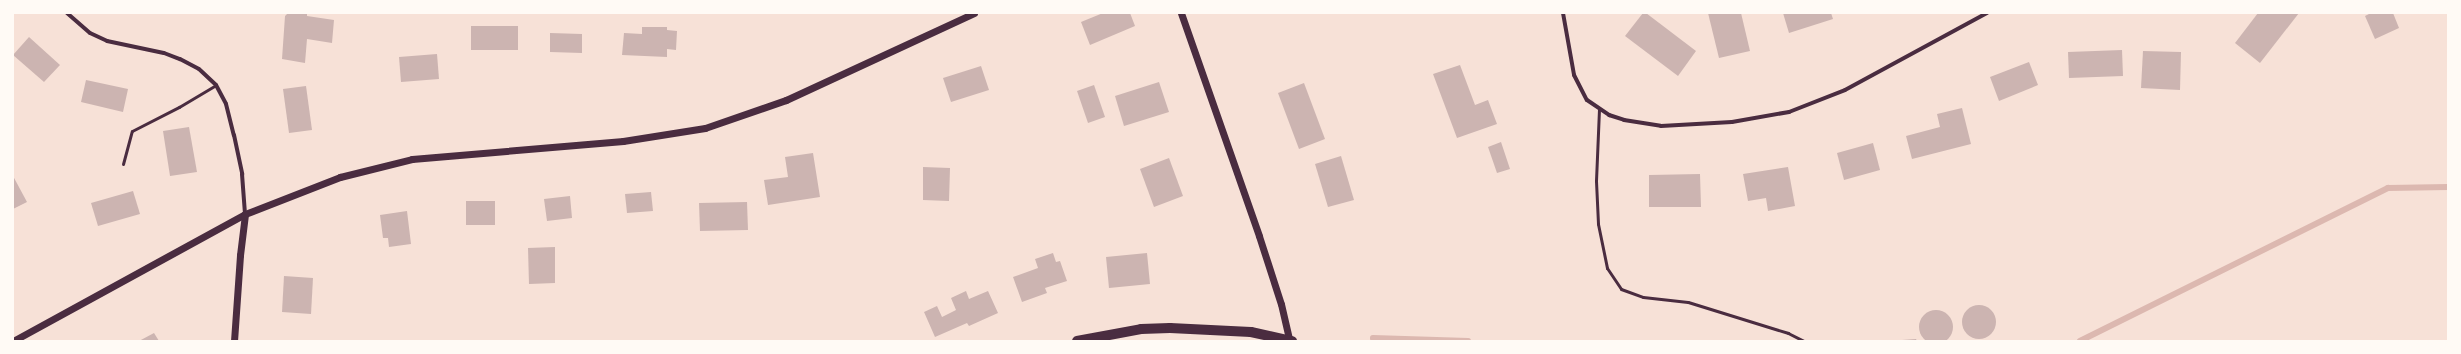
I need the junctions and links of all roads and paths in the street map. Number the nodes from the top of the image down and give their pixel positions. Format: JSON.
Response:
{"nodes":[{"id":1,"x":67,"y":13,"type":"edge"},
{"id":2,"x":974,"y":13,"type":"edge"},
{"id":3,"x":1181,"y":13,"type":"edge"},
{"id":4,"x":1562,"y":13,"type":"edge"},
{"id":5,"x":1987,"y":13,"type":"edge"},
{"id":6,"x":216,"y":85,"type":"junction"},
{"id":7,"x":1599,"y":108,"type":"junction"},
{"id":8,"x":123,"y":164,"type":"dead end"},
{"id":9,"x":245,"y":214,"type":"junction"},
{"id":10,"x":1290,"y":340,"type":"edge"},
{"id":11,"x":13,"y":341,"type":"edge"},
{"id":12,"x":234,"y":341,"type":"edge"},
{"id":13,"x":1077,"y":341,"type":"edge"},
{"id":14,"x":1804,"y":341,"type":"edge"}],
"edges":[{"from":1,"to":6,"type":"street"},
{"from":2,"to":9,"type":"street"},
{"from":3,"to":10,"type":"street"},
{"from":4,"to":7,"type":"street"},
{"from":5,"to":7,"type":"street"},
{"from":6,"to":8,"type":"lane"},
{"from":6,"to":9,"type":"street"},
{"from":7,"to":14,"type":"lane"},
{"from":9,"to":11,"type":"street"},
{"from":9,"to":12,"type":"street"},
{"from":10,"to":13,"type":"main road"}]}
